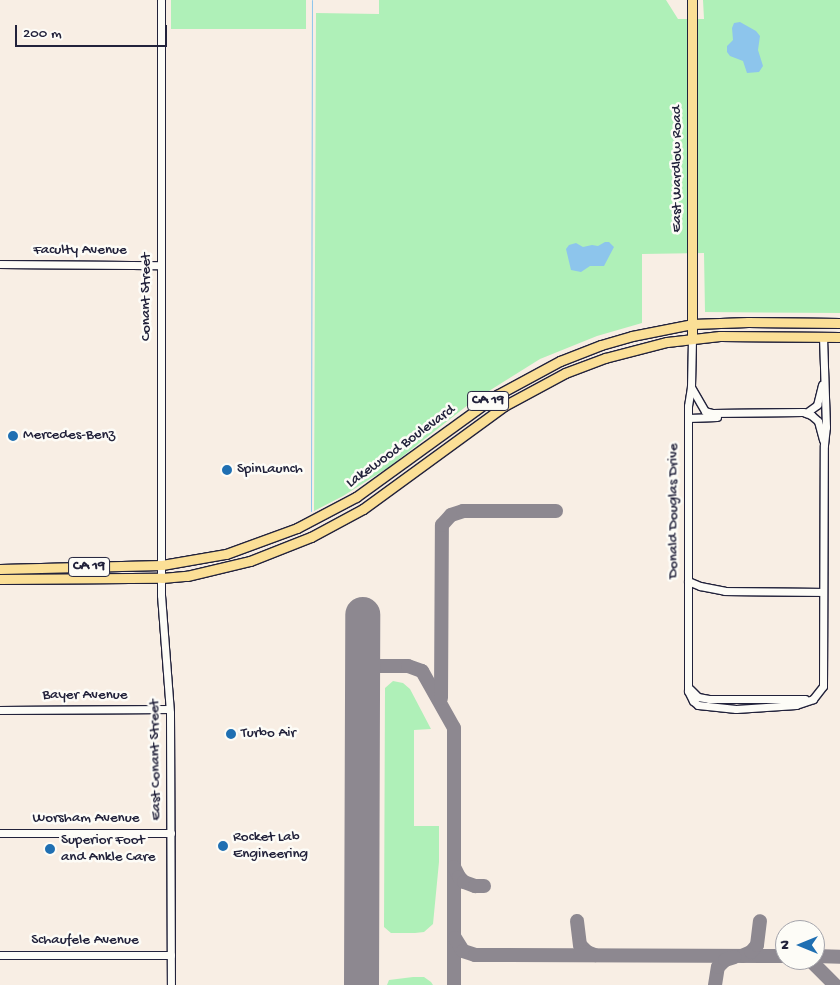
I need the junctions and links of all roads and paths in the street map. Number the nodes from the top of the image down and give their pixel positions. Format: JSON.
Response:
{"nodes":[{"id":1,"x":161,"y":0,"type":"edge"},
{"id":2,"x":692,"y":0,"type":"edge"},
{"id":3,"x":0,"y":264,"type":"edge"},
{"id":4,"x":160,"y":265,"type":"junction"},
{"id":5,"x":840,"y":323,"type":"edge"},
{"id":6,"x":692,"y":324,"type":"junction"},
{"id":7,"x":823,"y":337,"type":"junction"},
{"id":8,"x":840,"y":337,"type":"edge"},
{"id":9,"x":692,"y":339,"type":"junction"},
{"id":10,"x":824,"y":377,"type":"junction"},
{"id":11,"x":691,"y":387,"type":"junction"},
{"id":12,"x":806,"y":413,"type":"junction"},
{"id":13,"x":732,"y":414,"type":"junction"},
{"id":14,"x":688,"y":418,"type":"junction"},
{"id":15,"x":824,"y":445,"type":"junction"},
{"id":16,"x":306,"y":524,"type":"junction"},
{"id":17,"x":312,"y":537,"type":"junction"},
{"id":18,"x":162,"y":565,"type":"junction"},
{"id":19,"x":0,"y":568,"type":"edge"},
{"id":20,"x":162,"y":578,"type":"junction"},
{"id":21,"x":0,"y":579,"type":"edge"},
{"id":22,"x":688,"y":581,"type":"junction"},
{"id":23,"x":823,"y":592,"type":"junction"},
{"id":24,"x":161,"y":595,"type":"joint"},
{"id":25,"x":170,"y":709,"type":"junction"},
{"id":26,"x":0,"y":710,"type":"edge"},
{"id":27,"x":0,"y":832,"type":"edge"},
{"id":28,"x":171,"y":833,"type":"junction"},
{"id":29,"x":0,"y":955,"type":"edge"},
{"id":30,"x":171,"y":955,"type":"junction"},
{"id":31,"x":171,"y":985,"type":"edge"}],
"edges":[{"from":1,"to":4,"type":"street","name":"Conant Street"},
{"from":2,"to":6,"type":"main road","name":"East Wardlow Road"},
{"from":3,"to":4,"type":"street","name":"Faculty Avenue"},
{"from":4,"to":18,"type":"street","name":"Conant Street"},
{"from":5,"to":6,"type":"main road","name":"Lakewood Boulevard","number":"CA 19"},
{"from":6,"to":9,"type":"main road","name":"East Wardlow Road"},
{"from":6,"to":16,"type":"main road","name":"Lakewood Boulevard","number":"CA 19"},
{"from":7,"to":8,"type":"main road","name":"Lakewood Boulevard","number":"CA 19"},
{"from":7,"to":9,"type":"main road","name":"Lakewood Boulevard","number":"CA 19"},
{"from":7,"to":10,"type":"street"},
{"from":9,"to":11,"type":"street","name":"Donald Douglas Drive"},
{"from":9,"to":17,"type":"main road","name":"Lakewood Boulevard","number":"CA 19"},
{"from":10,"to":12,"type":"street"},
{"from":10,"to":15,"type":"street"},
{"from":11,"to":13,"type":"street"},
{"from":11,"to":14,"type":"street","name":"Donald Douglas Drive"},
{"from":12,"to":13,"type":"street"},
{"from":12,"to":15,"type":"street"},
{"from":13,"to":14,"type":"street"},
{"from":14,"to":22,"type":"street","name":"Donald Douglas Drive"},
{"from":15,"to":23,"type":"street","name":"Donald Douglas Drive"},
{"from":16,"to":17,"type":"main road"},
{"from":16,"to":18,"type":"main road","name":"Lakewood Boulevard","number":"CA 19"},
{"from":17,"to":20,"type":"main road","name":"Lakewood Boulevard","number":"CA 19"},
{"from":18,"to":19,"type":"main road","name":"Lakewood Boulevard","number":"CA 19"},
{"from":18,"to":20,"type":"street","name":"Conant Street"},
{"from":20,"to":21,"type":"main road","name":"Lakewood Boulevard","number":"CA 19"},
{"from":20,"to":24,"type":"street","name":"Conant Street"},
{"from":22,"to":23,"type":"street"},
{"from":22,"to":23,"type":"street","name":"Donald Douglas Drive"},
{"from":24,"to":25,"type":"street","name":"East Conant Street"},
{"from":25,"to":26,"type":"street","name":"Bayer Avenue"},
{"from":25,"to":28,"type":"street","name":"East Conant Street"},
{"from":27,"to":28,"type":"street","name":"Worsham Avenue"},
{"from":28,"to":30,"type":"street","name":"East Conant Street"},
{"from":29,"to":30,"type":"street","name":"Schaufele Avenue"},
{"from":30,"to":31,"type":"street","name":"East Conant Street"}]}
